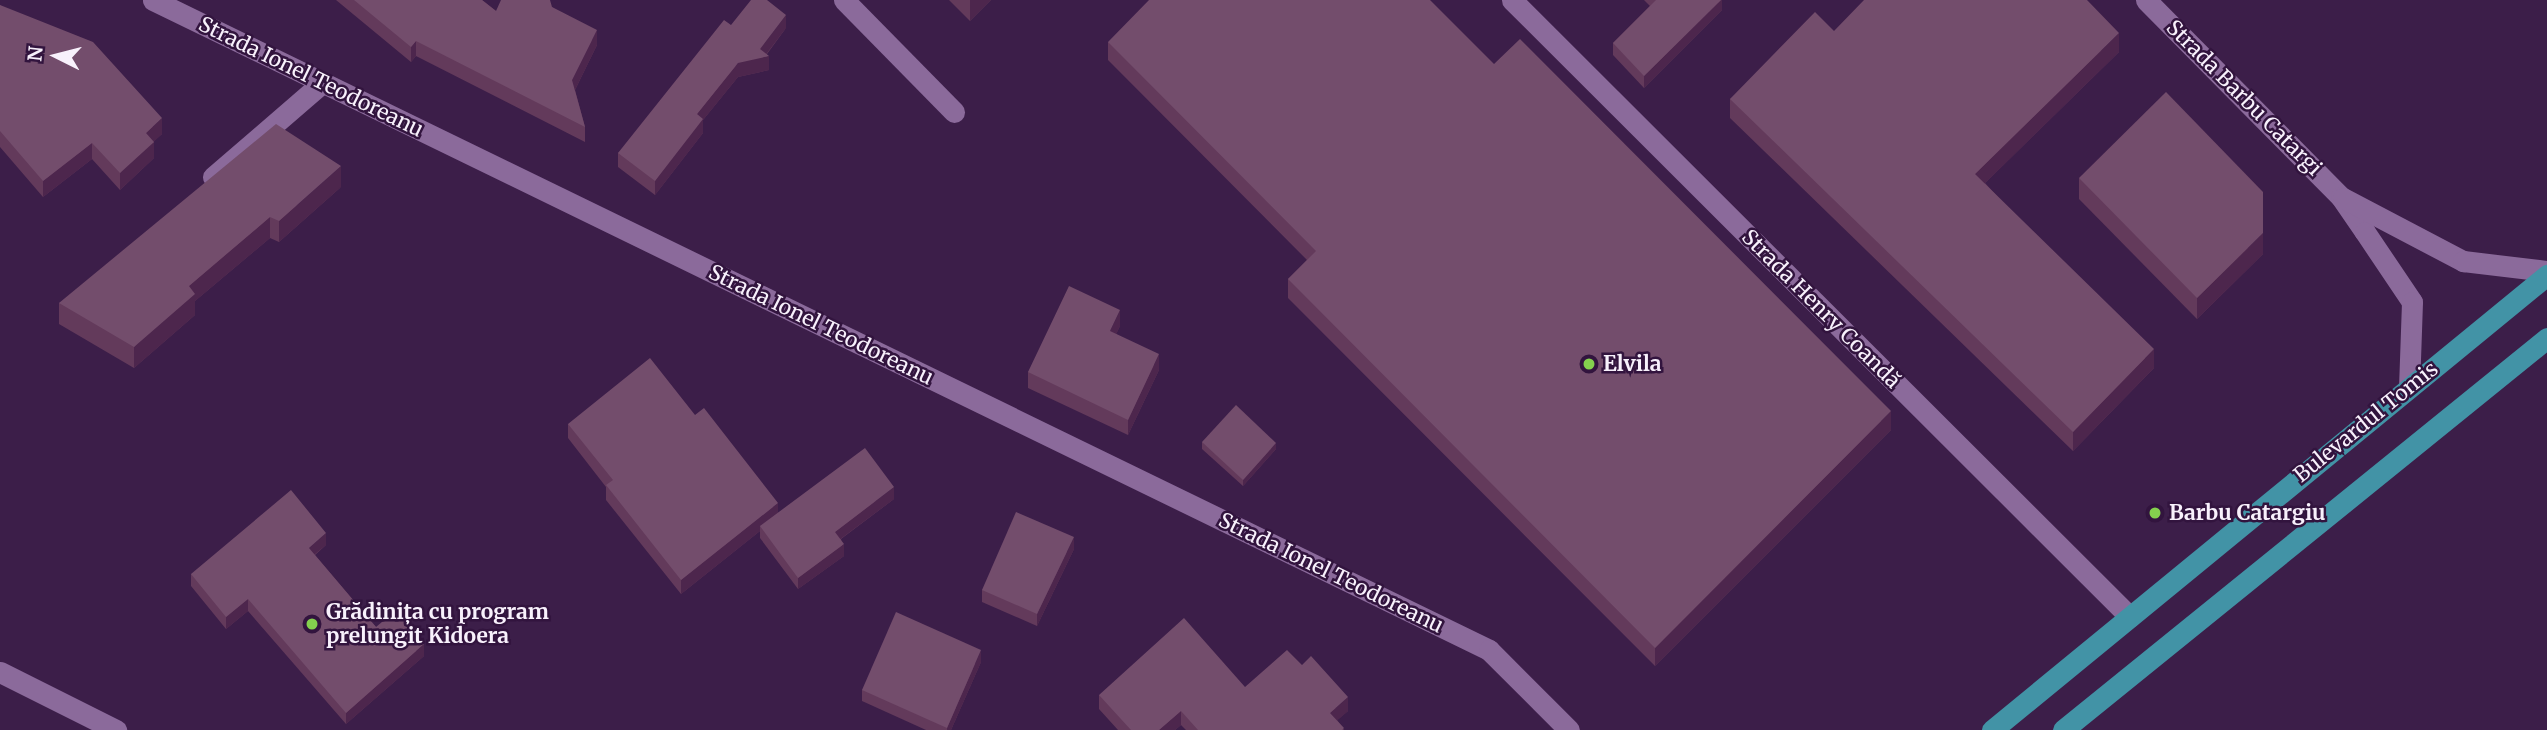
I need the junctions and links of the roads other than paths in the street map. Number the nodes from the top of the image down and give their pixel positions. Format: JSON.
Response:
{"nodes":[{"id":1,"x":153,"y":0,"type":"edge"},
{"id":2,"x":844,"y":0,"type":"edge"},
{"id":3,"x":1512,"y":0,"type":"edge"},
{"id":4,"x":2146,"y":0,"type":"edge"},
{"id":5,"x":323,"y":82,"type":"junction"},
{"id":6,"x":954,"y":112,"type":"dead end"},
{"id":7,"x":199,"y":189,"type":"edge"},
{"id":8,"x":2341,"y":197,"type":"junction"},
{"id":9,"x":2547,"y":273,"type":"edge"},
{"id":10,"x":2547,"y":338,"type":"edge"},
{"id":11,"x":2409,"y":387,"type":"junction"},
{"id":12,"x":2130,"y":617,"type":"junction"},
{"id":13,"x":0,"y":672,"type":"edge"},
{"id":14,"x":116,"y":730,"type":"edge"},
{"id":15,"x":1569,"y":730,"type":"edge"},
{"id":16,"x":1992,"y":730,"type":"edge"},
{"id":17,"x":2063,"y":730,"type":"edge"}],
"edges":[{"from":1,"to":5,"type":"street","name":"Strada Ionel Teodoreanu"},
{"from":2,"to":6,"type":"street"},
{"from":3,"to":12,"type":"street","name":"Strada Henry Coandă"},
{"from":4,"to":8,"type":"street","name":"Strada Barbu Catargi"},
{"from":5,"to":7,"type":"street"},
{"from":5,"to":15,"type":"street","name":"Strada Ionel Teodoreanu"},
{"from":8,"to":9,"type":"street","name":"Strada Barbu Catargi"},
{"from":8,"to":11,"type":"street","name":"Strada Barbu Catargi"},
{"from":9,"to":11,"type":"main road","name":"Bulevardul Tomis"},
{"from":10,"to":17,"type":"main road"},
{"from":11,"to":12,"type":"main road","name":"Bulevardul Tomis"},
{"from":12,"to":16,"type":"main road","name":"Bulevardul Tomis"},
{"from":13,"to":14,"type":"street"}]}
